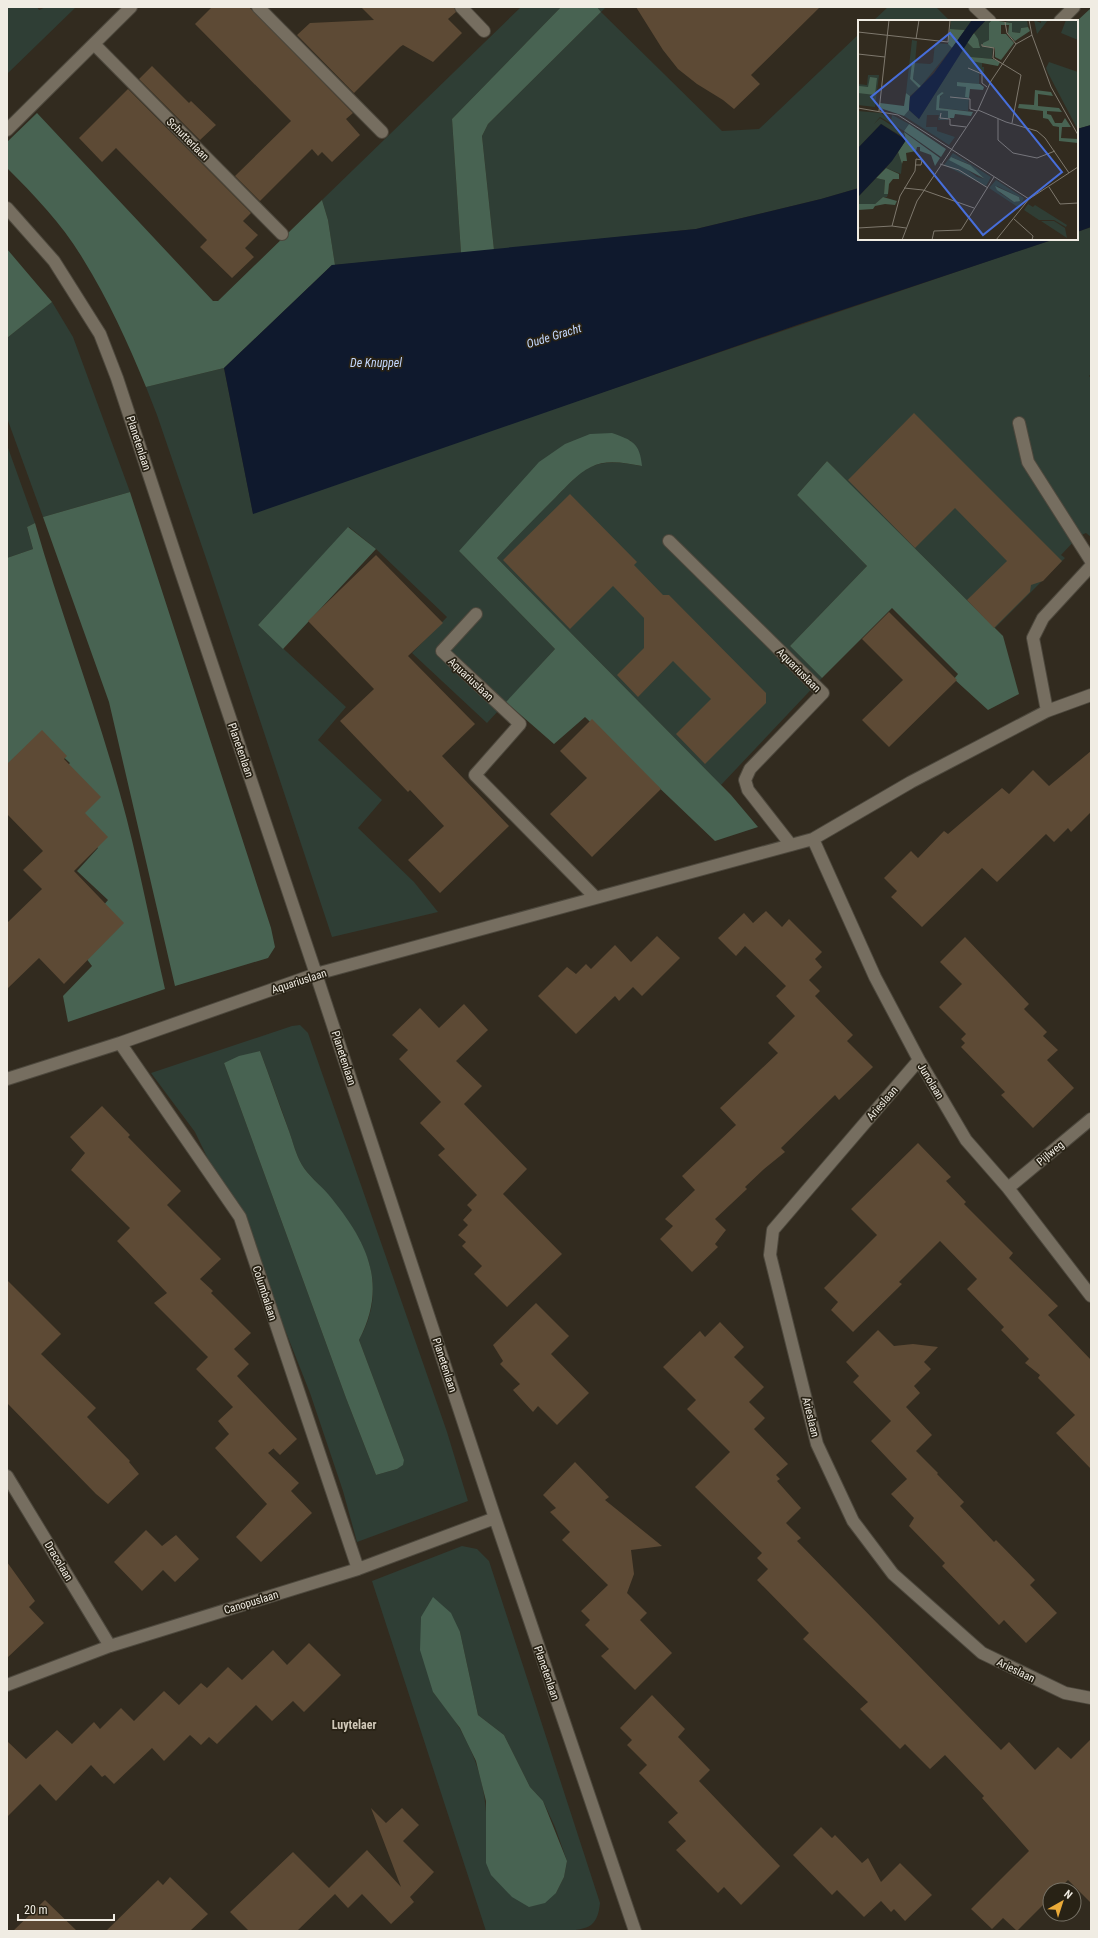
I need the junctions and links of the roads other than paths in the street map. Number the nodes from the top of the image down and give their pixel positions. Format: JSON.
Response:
{"nodes":[{"id":1,"x":131,"y":7,"type":"edge"},
{"id":2,"x":258,"y":7,"type":"edge"},
{"id":3,"x":462,"y":7,"type":"edge"},
{"id":4,"x":975,"y":7,"type":"edge"},
{"id":5,"x":1074,"y":7,"type":"edge"},
{"id":6,"x":989,"y":20,"type":"edge"},
{"id":7,"x":1061,"y":20,"type":"edge"},
{"id":8,"x":484,"y":31,"type":"dead end"},
{"id":9,"x":94,"y":44,"type":"junction"},
{"id":10,"x":7,"y":130,"type":"edge"},
{"id":11,"x":382,"y":132,"type":"dead end"},
{"id":12,"x":7,"y":208,"type":"edge"},
{"id":13,"x":282,"y":234,"type":"dead end"},
{"id":14,"x":1019,"y":423,"type":"dead end"},
{"id":15,"x":669,"y":541,"type":"dead end"},
{"id":16,"x":1091,"y":561,"type":"edge"},
{"id":17,"x":1091,"y":566,"type":"edge"},
{"id":18,"x":476,"y":614,"type":"dead end"},
{"id":19,"x":1091,"y":694,"type":"edge"},
{"id":20,"x":1047,"y":711,"type":"junction"},
{"id":21,"x":813,"y":839,"type":"junction"},
{"id":22,"x":791,"y":845,"type":"junction"},
{"id":23,"x":595,"y":897,"type":"junction"},
{"id":24,"x":316,"y":974,"type":"junction"},
{"id":25,"x":120,"y":1043,"type":"junction"},
{"id":26,"x":919,"y":1060,"type":"junction"},
{"id":27,"x":7,"y":1079,"type":"edge"},
{"id":28,"x":1091,"y":1119,"type":"edge"},
{"id":29,"x":1008,"y":1188,"type":"junction"},
{"id":30,"x":1091,"y":1296,"type":"edge"},
{"id":31,"x":7,"y":1476,"type":"edge"},
{"id":32,"x":495,"y":1518,"type":"junction"},
{"id":33,"x":358,"y":1569,"type":"junction"},
{"id":34,"x":110,"y":1646,"type":"junction"},
{"id":35,"x":7,"y":1684,"type":"edge"},
{"id":36,"x":1091,"y":1698,"type":"edge"},
{"id":37,"x":635,"y":1931,"type":"edge"}],
"edges":[{"from":1,"to":9,"type":"street"},
{"from":2,"to":11,"type":"street"},
{"from":3,"to":8,"type":"street"},
{"from":4,"to":6,"type":"street"},
{"from":5,"to":7,"type":"street"},
{"from":9,"to":10,"type":"street"},
{"from":9,"to":13,"type":"street","name":"Schutterlaan"},
{"from":12,"to":24,"type":"street","name":"Planetenlaan"},
{"from":14,"to":16,"type":"street"},
{"from":15,"to":22,"type":"street","name":"Aquariuslaan"},
{"from":17,"to":20,"type":"street"},
{"from":18,"to":23,"type":"street","name":"Aquariuslaan"},
{"from":19,"to":20,"type":"street","name":"Aquariuslaan"},
{"from":20,"to":21,"type":"street","name":"Aquariuslaan"},
{"from":21,"to":22,"type":"street","name":"Aquariuslaan"},
{"from":21,"to":26,"type":"street","name":"Junolaan"},
{"from":22,"to":23,"type":"street","name":"Aquariuslaan"},
{"from":23,"to":24,"type":"street","name":"Aquariuslaan"},
{"from":24,"to":25,"type":"street","name":"Aquariuslaan"},
{"from":24,"to":32,"type":"street","name":"Planetenlaan"},
{"from":25,"to":27,"type":"street","name":"Aquariuslaan"},
{"from":25,"to":33,"type":"street","name":"Columbalaan"},
{"from":26,"to":29,"type":"street","name":"Junolaan"},
{"from":26,"to":36,"type":"street","name":"Arieslaan"},
{"from":28,"to":29,"type":"street","name":"Pijlweg"},
{"from":29,"to":30,"type":"street","name":"Junolaan"},
{"from":31,"to":34,"type":"street","name":"Dracolaan"},
{"from":32,"to":33,"type":"street","name":"Canopuslaan"},
{"from":32,"to":37,"type":"street","name":"Planetenlaan"},
{"from":33,"to":34,"type":"street","name":"Canopuslaan"},
{"from":34,"to":35,"type":"street","name":"Canopuslaan"}]}
